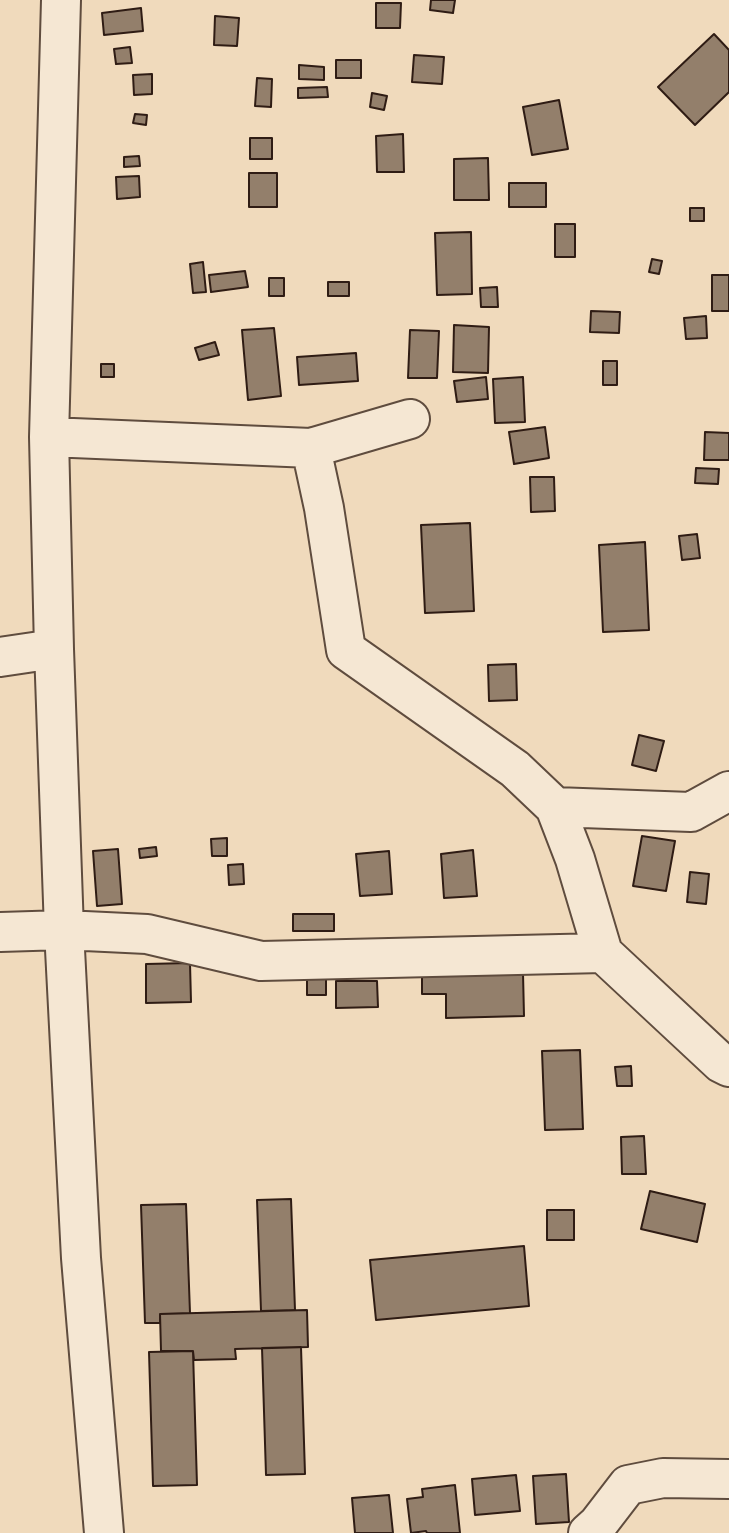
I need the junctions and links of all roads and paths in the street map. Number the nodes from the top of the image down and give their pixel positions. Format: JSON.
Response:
{"nodes":[{"id":1,"x":61,"y":0,"type":"edge"},
{"id":2,"x":410,"y":419,"type":"dead end"},
{"id":3,"x":49,"y":437,"type":"junction"},
{"id":4,"x":311,"y":448,"type":"junction"},
{"id":5,"x":54,"y":649,"type":"junction"},
{"id":6,"x":0,"y":657,"type":"edge"},
{"id":7,"x":729,"y":791,"type":"edge"},
{"id":8,"x":555,"y":807,"type":"junction"},
{"id":9,"x":64,"y":930,"type":"junction"},
{"id":10,"x":0,"y":932,"type":"edge"},
{"id":11,"x":603,"y":953,"type":"junction"},
{"id":12,"x":729,"y":1067,"type":"edge"},
{"id":13,"x":729,"y":1479,"type":"edge"},
{"id":14,"x":104,"y":1533,"type":"edge"},
{"id":15,"x":588,"y":1533,"type":"edge"}],
"edges":[{"from":1,"to":3,"type":"street"},
{"from":2,"to":4,"type":"street"},
{"from":3,"to":4,"type":"street"},
{"from":3,"to":5,"type":"street"},
{"from":4,"to":8,"type":"street"},
{"from":5,"to":6,"type":"street"},
{"from":5,"to":9,"type":"street"},
{"from":7,"to":8,"type":"street"},
{"from":8,"to":11,"type":"street"},
{"from":9,"to":10,"type":"street"},
{"from":9,"to":11,"type":"street"},
{"from":9,"to":14,"type":"street"},
{"from":11,"to":12,"type":"street"},
{"from":13,"to":15,"type":"street"}]}
